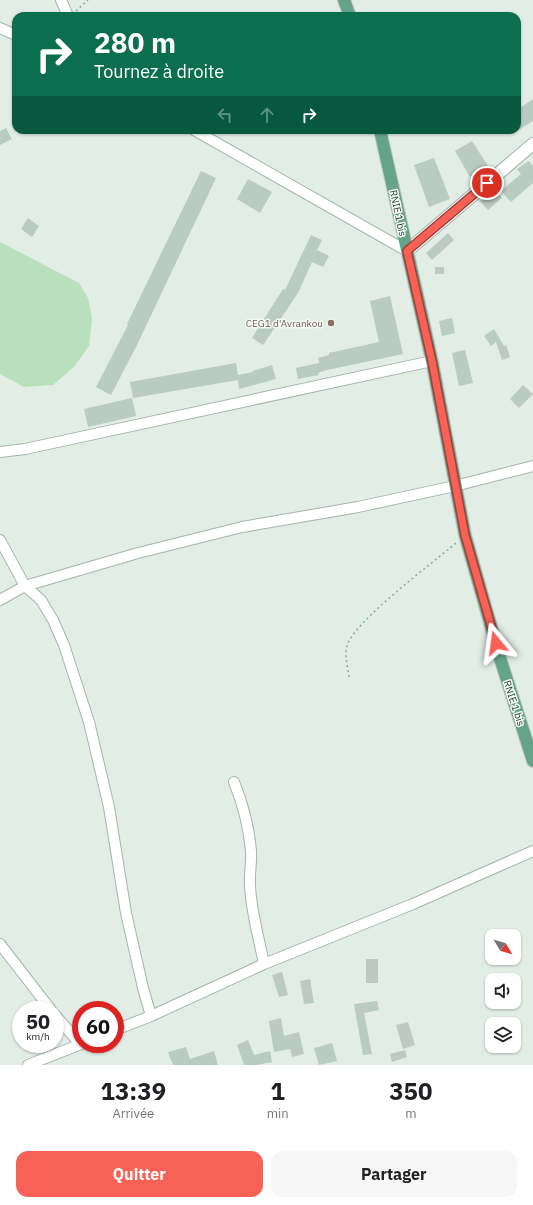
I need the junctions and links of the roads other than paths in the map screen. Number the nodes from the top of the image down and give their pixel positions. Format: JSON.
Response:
{"nodes":[{"id":1,"x":61,"y":0,"type":"edge"},
{"id":2,"x":344,"y":0,"type":"edge"},
{"id":3,"x":70,"y":12,"type":"edge"},
{"id":4,"x":348,"y":12,"type":"edge"},
{"id":5,"x":0,"y":28,"type":"edge"},
{"id":6,"x":12,"y":33,"type":"edge"},
{"id":7,"x":201,"y":134,"type":"edge"},
{"id":8,"x":381,"y":134,"type":"edge"},
{"id":9,"x":533,"y":144,"type":"edge"},
{"id":10,"x":407,"y":251,"type":"junction"},
{"id":11,"x":432,"y":361,"type":"junction"},
{"id":12,"x":0,"y":452,"type":"edge"},
{"id":13,"x":533,"y":466,"type":"edge"},
{"id":14,"x":455,"y":486,"type":"junction"},
{"id":15,"x":0,"y":540,"type":"edge"},
{"id":16,"x":25,"y":586,"type":"junction"},
{"id":17,"x":0,"y":600,"type":"edge"},
{"id":18,"x":533,"y":761,"type":"edge"},
{"id":19,"x":234,"y":782,"type":"dead end"},
{"id":20,"x":533,"y":851,"type":"edge"},
{"id":21,"x":0,"y":944,"type":"edge"},
{"id":22,"x":264,"y":964,"type":"junction"},
{"id":23,"x":44,"y":1001,"type":"edge"},
{"id":24,"x":151,"y":1016,"type":"junction"},
{"id":25,"x":64,"y":1025,"type":"edge"},
{"id":26,"x":124,"y":1026,"type":"edge"},
{"id":27,"x":72,"y":1034,"type":"edge"},
{"id":28,"x":72,"y":1048,"type":"edge"},
{"id":29,"x":28,"y":1065,"type":"edge"}],
"edges":[{"from":1,"to":3,"type":"street"},
{"from":2,"to":4,"type":"main road"},
{"from":5,"to":6,"type":"street"},
{"from":7,"to":10,"type":"street"},
{"from":8,"to":10,"type":"main road","name":"RNIE 1 bis"},
{"from":9,"to":10,"type":"street"},
{"from":10,"to":11,"type":"main road","name":"RNIE 1 bis"},
{"from":11,"to":12,"type":"street"},
{"from":11,"to":14,"type":"main road","name":"RNIE 1 bis"},
{"from":13,"to":14,"type":"street"},
{"from":14,"to":16,"type":"street"},
{"from":14,"to":18,"type":"main road","name":"RNIE 1 bis"},
{"from":15,"to":16,"type":"street"},
{"from":16,"to":17,"type":"street"},
{"from":16,"to":24,"type":"street"},
{"from":19,"to":22,"type":"street"},
{"from":20,"to":22,"type":"street"},
{"from":21,"to":23,"type":"street"},
{"from":22,"to":24,"type":"street"},
{"from":24,"to":26,"type":"street"},
{"from":25,"to":27,"type":"street"},
{"from":28,"to":29,"type":"street"}]}
